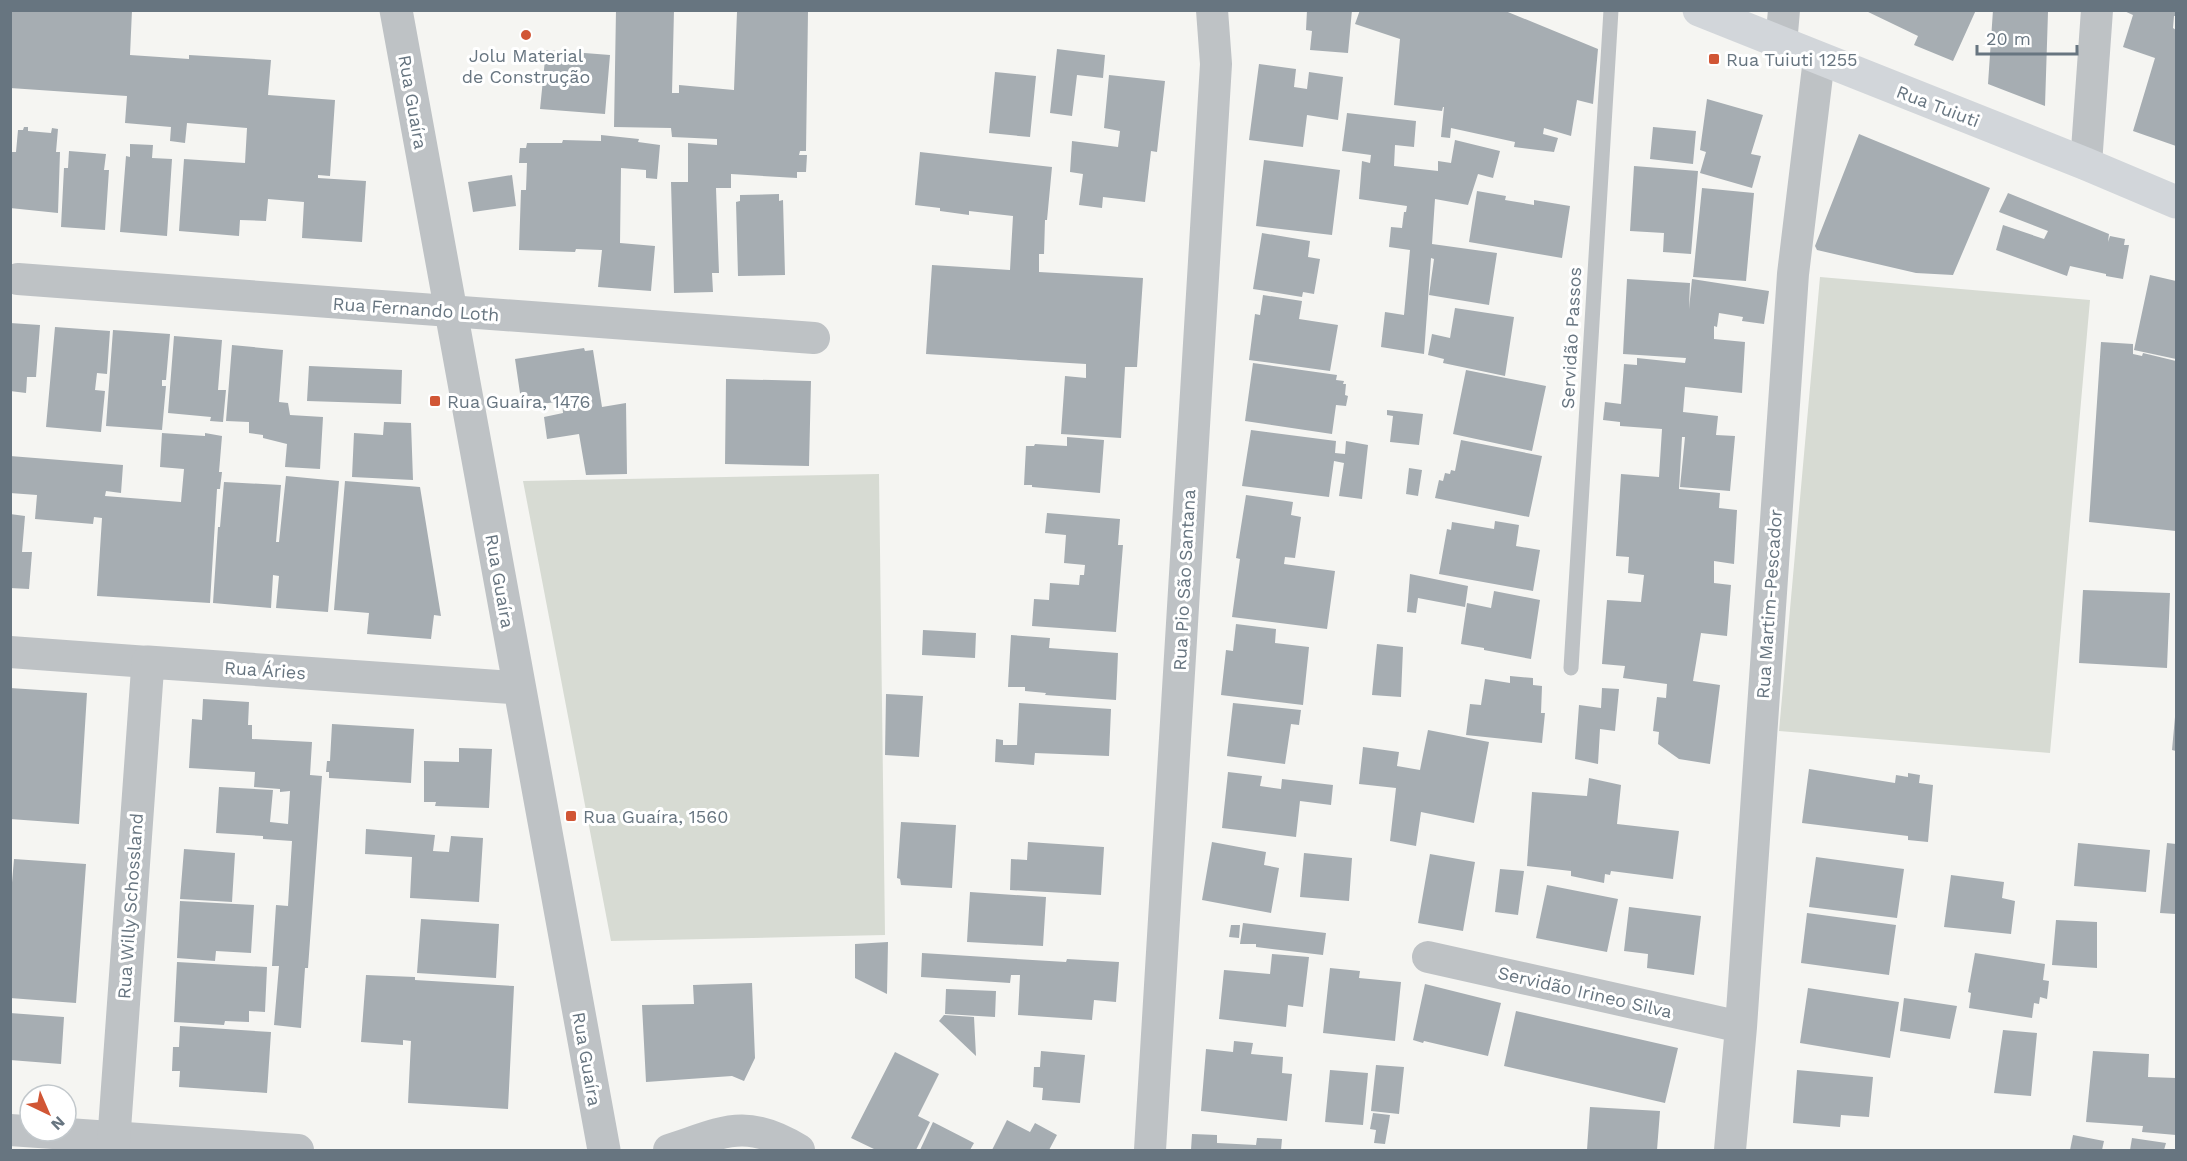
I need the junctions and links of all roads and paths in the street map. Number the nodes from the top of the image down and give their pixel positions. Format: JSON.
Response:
{"nodes":[{"id":1,"x":396,"y":10,"type":"edge"},
{"id":2,"x":1212,"y":10,"type":"edge"},
{"id":3,"x":1611,"y":10,"type":"edge"},
{"id":4,"x":1700,"y":10,"type":"edge"},
{"id":5,"x":1784,"y":10,"type":"edge"},
{"id":6,"x":2097,"y":10,"type":"edge"},
{"id":7,"x":1781,"y":44,"type":"junction"},
{"id":8,"x":1819,"y":59,"type":"junction"},
{"id":9,"x":2086,"y":164,"type":"junction"},
{"id":10,"x":2176,"y":202,"type":"edge"},
{"id":11,"x":18,"y":279,"type":"dead end"},
{"id":12,"x":451,"y":312,"type":"junction"},
{"id":13,"x":814,"y":338,"type":"dead end"},
{"id":14,"x":10,"y":652,"type":"edge"},
{"id":15,"x":148,"y":662,"type":"junction"},
{"id":16,"x":1571,"y":668,"type":"dead end"},
{"id":17,"x":519,"y":688,"type":"junction"},
{"id":18,"x":1428,"y":957,"type":"dead end"},
{"id":19,"x":1741,"y":1027,"type":"junction"},
{"id":20,"x":10,"y":1130,"type":"edge"},
{"id":21,"x":113,"y":1144,"type":"edge"},
{"id":22,"x":298,"y":1150,"type":"edge"},
{"id":23,"x":604,"y":1150,"type":"edge"},
{"id":24,"x":669,"y":1150,"type":"edge"},
{"id":25,"x":800,"y":1150,"type":"edge"},
{"id":26,"x":1150,"y":1150,"type":"edge"},
{"id":27,"x":1730,"y":1150,"type":"edge"}],
"edges":[{"from":1,"to":12,"type":"street","name":"Rua Guaíra"},
{"from":2,"to":26,"type":"street","name":"Rua Pio São Santana"},
{"from":3,"to":16,"type":"lane","name":"Servidão Passos"},
{"from":4,"to":7,"type":"main road","name":"Rua Tuiuti"},
{"from":5,"to":7,"type":"street"},
{"from":6,"to":9,"type":"street"},
{"from":7,"to":8,"type":"main road","name":"Rua Tuiuti"},
{"from":8,"to":9,"type":"main road","name":"Rua Tuiuti"},
{"from":8,"to":19,"type":"street","name":"Rua Martim-Pescador"},
{"from":9,"to":10,"type":"main road","name":"Rua Tuiuti"},
{"from":11,"to":12,"type":"street","name":"Rua Fernando Loth"},
{"from":12,"to":13,"type":"street","name":"Rua Fernando Loth"},
{"from":12,"to":17,"type":"street","name":"Rua Guaíra"},
{"from":14,"to":15,"type":"street","name":"Rua Áries"},
{"from":15,"to":17,"type":"street","name":"Rua Áries"},
{"from":15,"to":21,"type":"street","name":"Rua Willy Schossland"},
{"from":17,"to":23,"type":"street","name":"Rua Guaíra"},
{"from":18,"to":19,"type":"street","name":"Servidão Irineo Silva"},
{"from":19,"to":27,"type":"street","name":"Rua Martim-Pescador"},
{"from":20,"to":21,"type":"street"},
{"from":21,"to":22,"type":"street"},
{"from":24,"to":25,"type":"street"}]}
